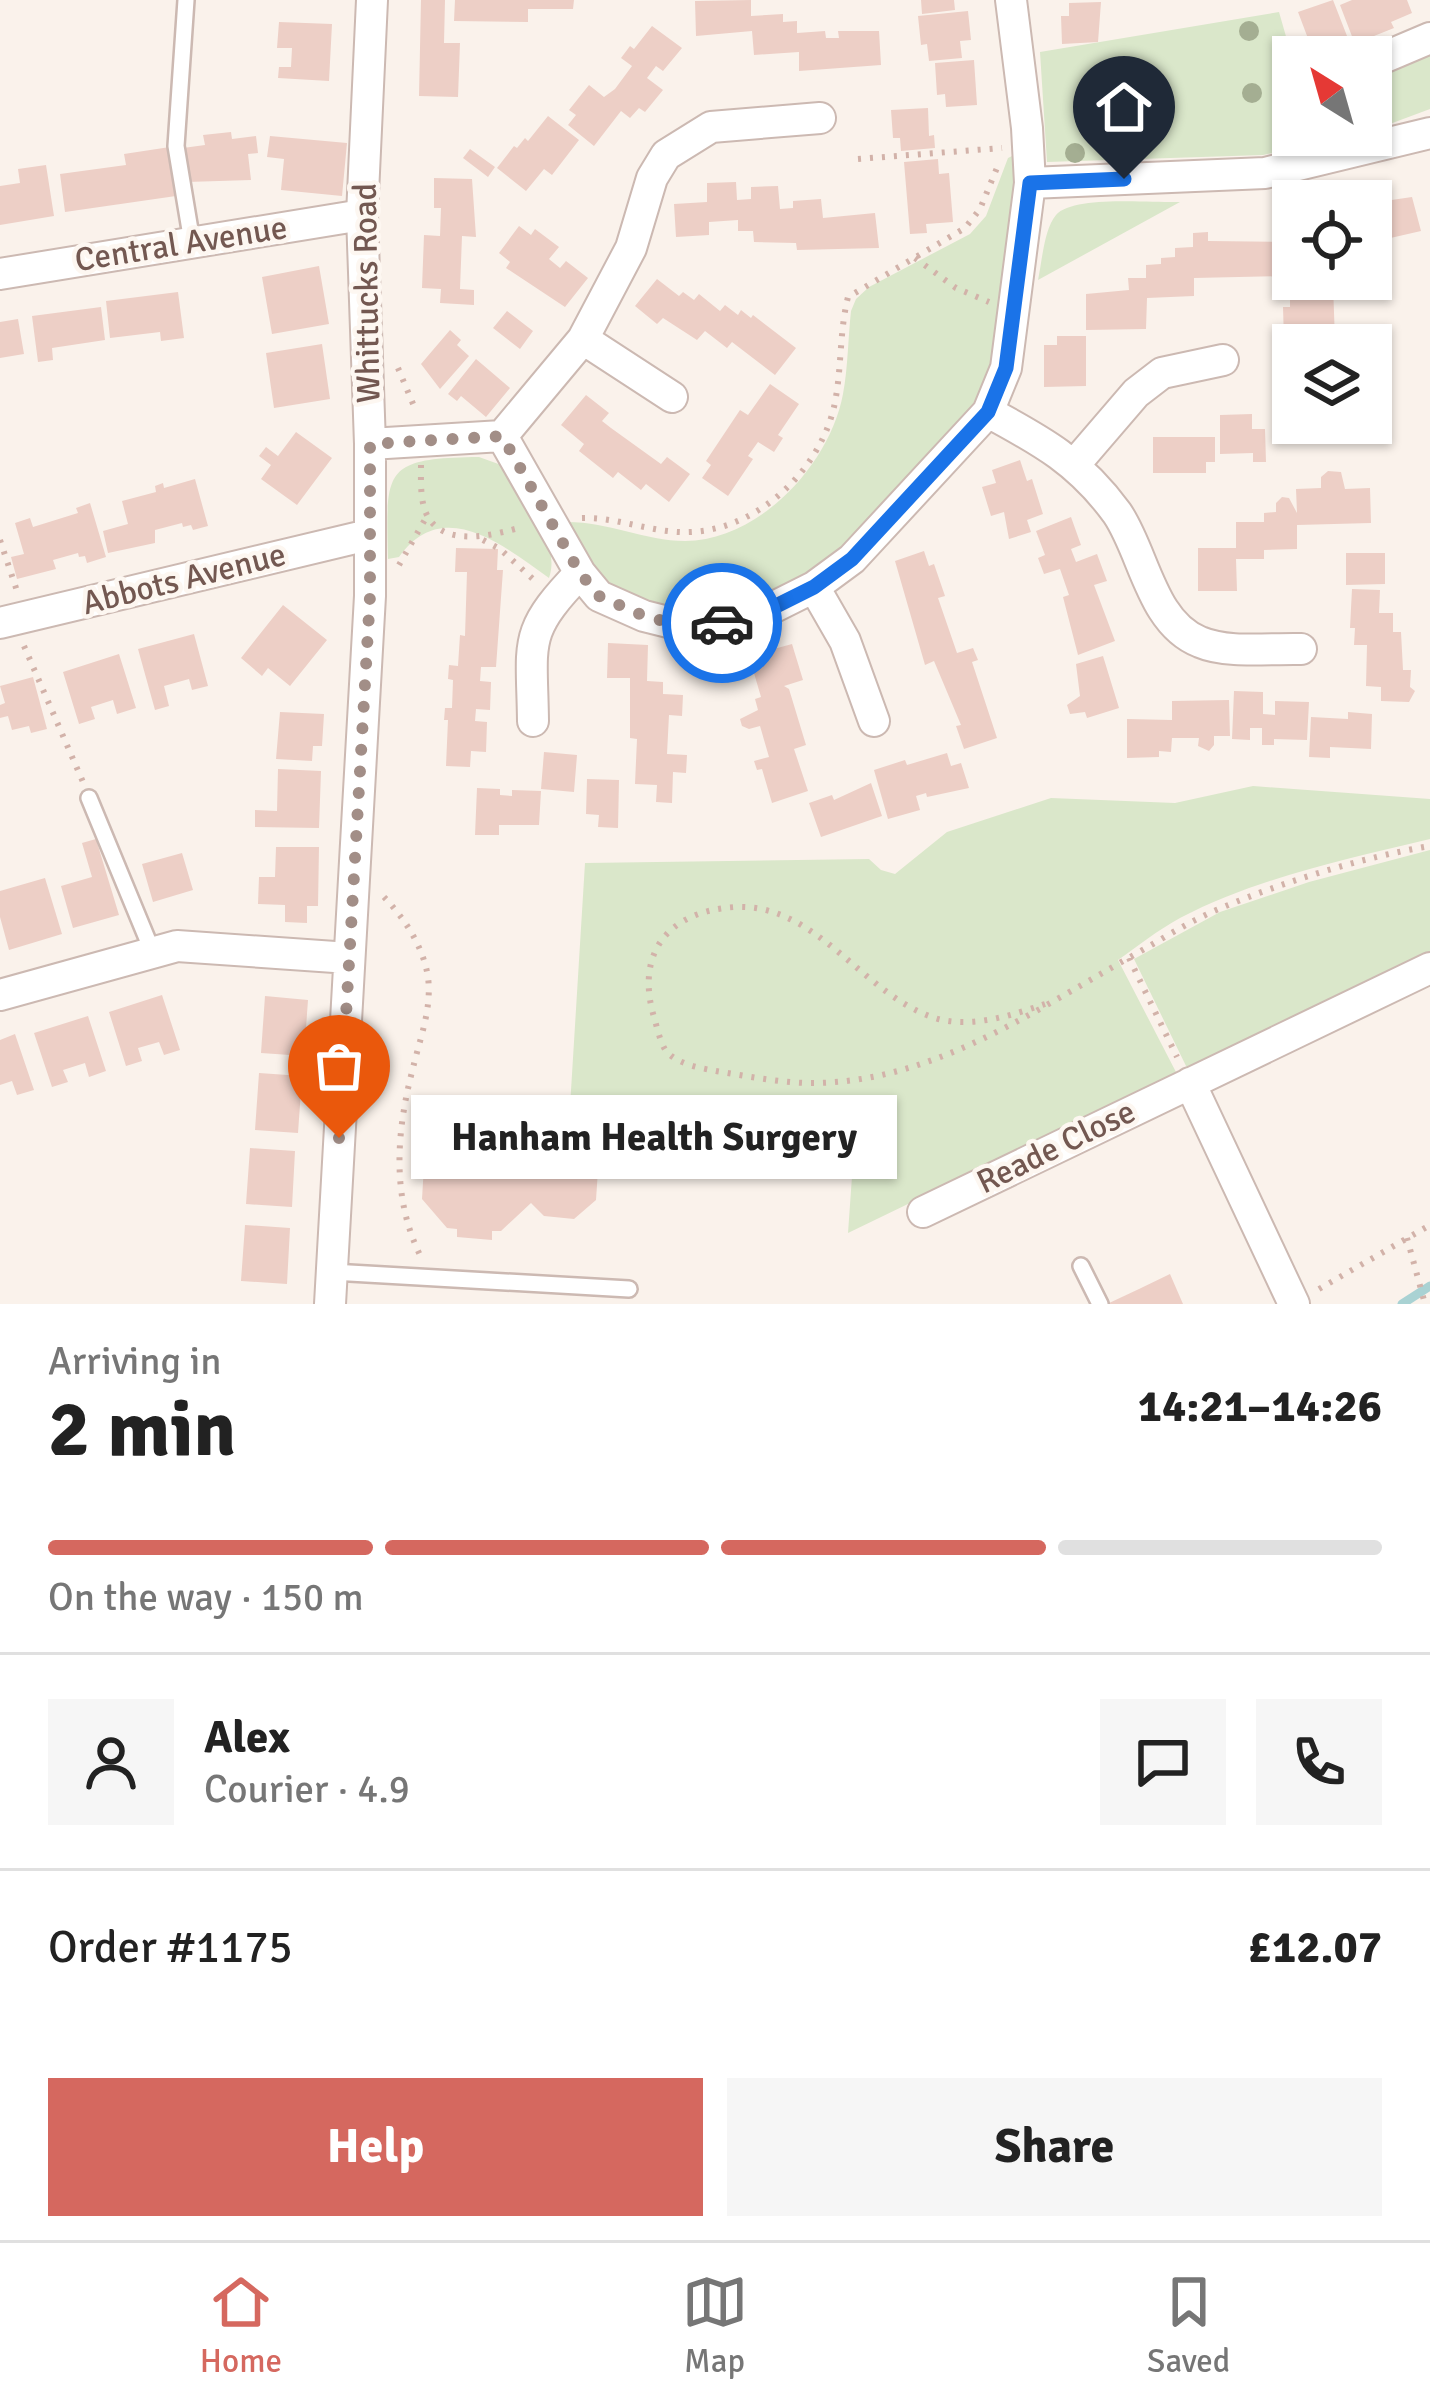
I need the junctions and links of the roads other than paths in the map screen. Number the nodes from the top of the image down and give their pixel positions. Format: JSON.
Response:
{"nodes":[{"id":1,"x":186,"y":0,"type":"edge"},
{"id":2,"x":372,"y":0,"type":"edge"},
{"id":3,"x":1011,"y":0,"type":"edge"},
{"id":4,"x":1430,"y":38,"type":"edge"},
{"id":5,"x":1392,"y":54,"type":"edge"},
{"id":6,"x":820,"y":118,"type":"dead end"},
{"id":7,"x":1430,"y":133,"type":"edge"},
{"id":8,"x":1030,"y":183,"type":"junction"},
{"id":9,"x":362,"y":215,"type":"junction"},
{"id":10,"x":192,"y":242,"type":"junction"},
{"id":11,"x":0,"y":274,"type":"edge"},
{"id":12,"x":583,"y":339,"type":"junction"},
{"id":13,"x":1223,"y":360,"type":"dead end"},
{"id":14,"x":672,"y":397,"type":"dead end"},
{"id":15,"x":988,"y":412,"type":"junction"},
{"id":16,"x":502,"y":436,"type":"junction"},
{"id":17,"x":370,"y":444,"type":"junction"},
{"id":18,"x":1075,"y":464,"type":"junction"},
{"id":19,"x":368,"y":535,"type":"junction"},
{"id":20,"x":580,"y":573,"type":"junction"},
{"id":21,"x":814,"y":587,"type":"junction"},
{"id":22,"x":13,"y":620,"type":"edge"},
{"id":23,"x":1301,"y":649,"type":"dead end"},
{"id":24,"x":533,"y":721,"type":"dead end"},
{"id":25,"x":874,"y":721,"type":"dead end"},
{"id":26,"x":89,"y":798,"type":"road end"},
{"id":27,"x":153,"y":952,"type":"junction"},
{"id":28,"x":349,"y":958,"type":"junction"},
{"id":29,"x":1430,"y":968,"type":"edge"},
{"id":30,"x":0,"y":995,"type":"edge"},
{"id":31,"x":1190,"y":1083,"type":"junction"},
{"id":32,"x":923,"y":1212,"type":"dead end"},
{"id":33,"x":1082,"y":1266,"type":"dead end"},
{"id":34,"x":332,"y":1272,"type":"junction"},
{"id":35,"x":629,"y":1289,"type":"dead end"},
{"id":36,"x":330,"y":1304,"type":"edge"},
{"id":37,"x":1100,"y":1304,"type":"edge"},
{"id":38,"x":1293,"y":1304,"type":"edge"}],
"edges":[{"from":1,"to":10,"type":"lane"},
{"from":2,"to":9,"type":"street","name":"Whittucks Road"},
{"from":3,"to":8,"type":"street"},
{"from":4,"to":5,"type":"street"},
{"from":6,"to":12,"type":"street"},
{"from":7,"to":8,"type":"street"},
{"from":8,"to":15,"type":"street"},
{"from":9,"to":10,"type":"street","name":"Central Avenue"},
{"from":9,"to":17,"type":"street","name":"Whittucks Road"},
{"from":10,"to":11,"type":"street","name":"Central Avenue"},
{"from":12,"to":14,"type":"street"},
{"from":12,"to":16,"type":"street"},
{"from":13,"to":18,"type":"street"},
{"from":15,"to":18,"type":"street"},
{"from":15,"to":21,"type":"street"},
{"from":16,"to":17,"type":"street"},
{"from":16,"to":20,"type":"street"},
{"from":17,"to":19,"type":"street","name":"Whittucks Road"},
{"from":18,"to":23,"type":"street"},
{"from":19,"to":22,"type":"street","name":"Abbots Avenue"},
{"from":19,"to":28,"type":"street","name":"Whittucks Road"},
{"from":20,"to":21,"type":"street"},
{"from":20,"to":24,"type":"street"},
{"from":21,"to":25,"type":"street"},
{"from":26,"to":27,"type":"lane"},
{"from":27,"to":28,"type":"street"},
{"from":27,"to":30,"type":"street"},
{"from":28,"to":34,"type":"street","name":"Whittucks Road"},
{"from":29,"to":31,"type":"street","name":"Reade Close"},
{"from":31,"to":32,"type":"street","name":"Reade Close"},
{"from":31,"to":38,"type":"street"},
{"from":33,"to":37,"type":"lane"},
{"from":34,"to":35,"type":"lane"},
{"from":34,"to":36,"type":"street","name":"Whittucks Road"}]}
